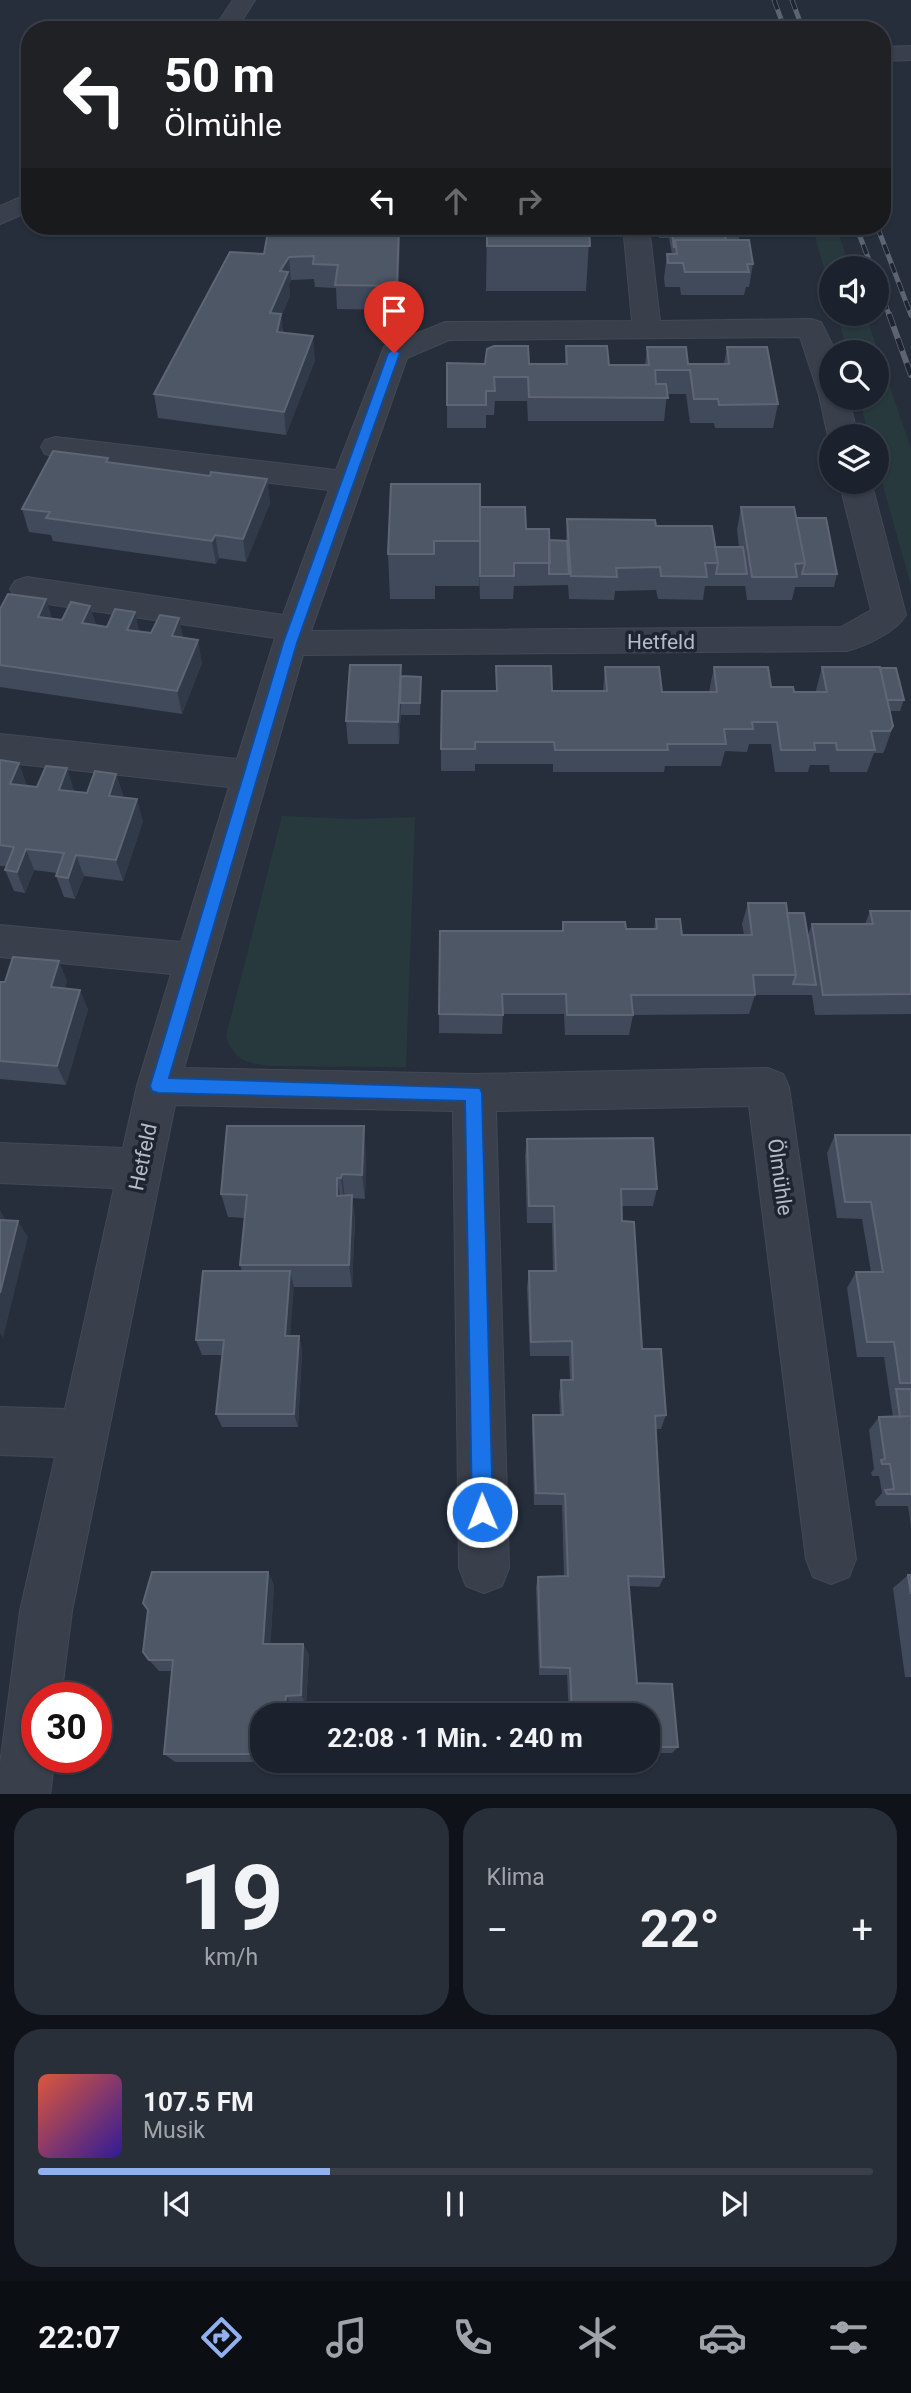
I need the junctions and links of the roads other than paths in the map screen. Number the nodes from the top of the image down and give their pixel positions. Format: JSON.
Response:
{"nodes":[{"id":1,"x":244,"y":0,"type":"edge"},
{"id":2,"x":230,"y":21,"type":"edge"},
{"id":3,"x":911,"y":52,"type":"edge"},
{"id":4,"x":891,"y":53,"type":"edge"},
{"id":5,"x":21,"y":206,"type":"edge"},
{"id":6,"x":0,"y":216,"type":"edge"},
{"id":7,"x":637,"y":235,"type":"edge"},
{"id":8,"x":647,"y":330,"type":"junction"},
{"id":9,"x":819,"y":347,"type":"edge"},
{"id":10,"x":56,"y":447,"type":"dead end"},
{"id":11,"x":348,"y":482,"type":"junction"},
{"id":12,"x":858,"y":494,"type":"edge"},
{"id":13,"x":27,"y":589,"type":"dead end"},
{"id":14,"x":292,"y":636,"type":"junction"},
{"id":15,"x":0,"y":748,"type":"edge"},
{"id":16,"x":251,"y":775,"type":"junction"},
{"id":17,"x":0,"y":941,"type":"edge"},
{"id":18,"x":196,"y":960,"type":"junction"},
{"id":19,"x":158,"y":1086,"type":"junction"},
{"id":20,"x":474,"y":1093,"type":"junction"},
{"id":21,"x":0,"y":1163,"type":"edge"},
{"id":22,"x":140,"y":1169,"type":"junction"},
{"id":23,"x":0,"y":1431,"type":"edge"},
{"id":24,"x":83,"y":1434,"type":"junction"},
{"id":25,"x":831,"y":1559,"type":"dead end"},
{"id":26,"x":484,"y":1568,"type":"dead end"},
{"id":27,"x":17,"y":1768,"type":"edge"}],
"edges":[{"from":1,"to":2,"type":"street"},
{"from":3,"to":4,"type":"street"},
{"from":5,"to":6,"type":"street"},
{"from":7,"to":8,"type":"street"},
{"from":8,"to":9,"type":"street","name":"Hetfeld"},
{"from":8,"to":11,"type":"street","name":"Hetfeld"},
{"from":10,"to":11,"type":"street"},
{"from":11,"to":14,"type":"street","name":"Hetfeld"},
{"from":12,"to":14,"type":"street","name":"Hetfeld"},
{"from":13,"to":14,"type":"street"},
{"from":14,"to":16,"type":"street","name":"Hetfeld"},
{"from":15,"to":16,"type":"street"},
{"from":16,"to":18,"type":"street","name":"Hetfeld"},
{"from":17,"to":18,"type":"street"},
{"from":18,"to":19,"type":"street","name":"Hetfeld"},
{"from":19,"to":20,"type":"street","name":"Ölmühle"},
{"from":19,"to":22,"type":"street","name":"Hetfeld"},
{"from":20,"to":25,"type":"street","name":"Ölmühle"},
{"from":20,"to":26,"type":"street"},
{"from":21,"to":22,"type":"street"},
{"from":22,"to":24,"type":"street","name":"Hetfeld"},
{"from":23,"to":24,"type":"street"},
{"from":24,"to":27,"type":"street","name":"Hetfeld"}]}
